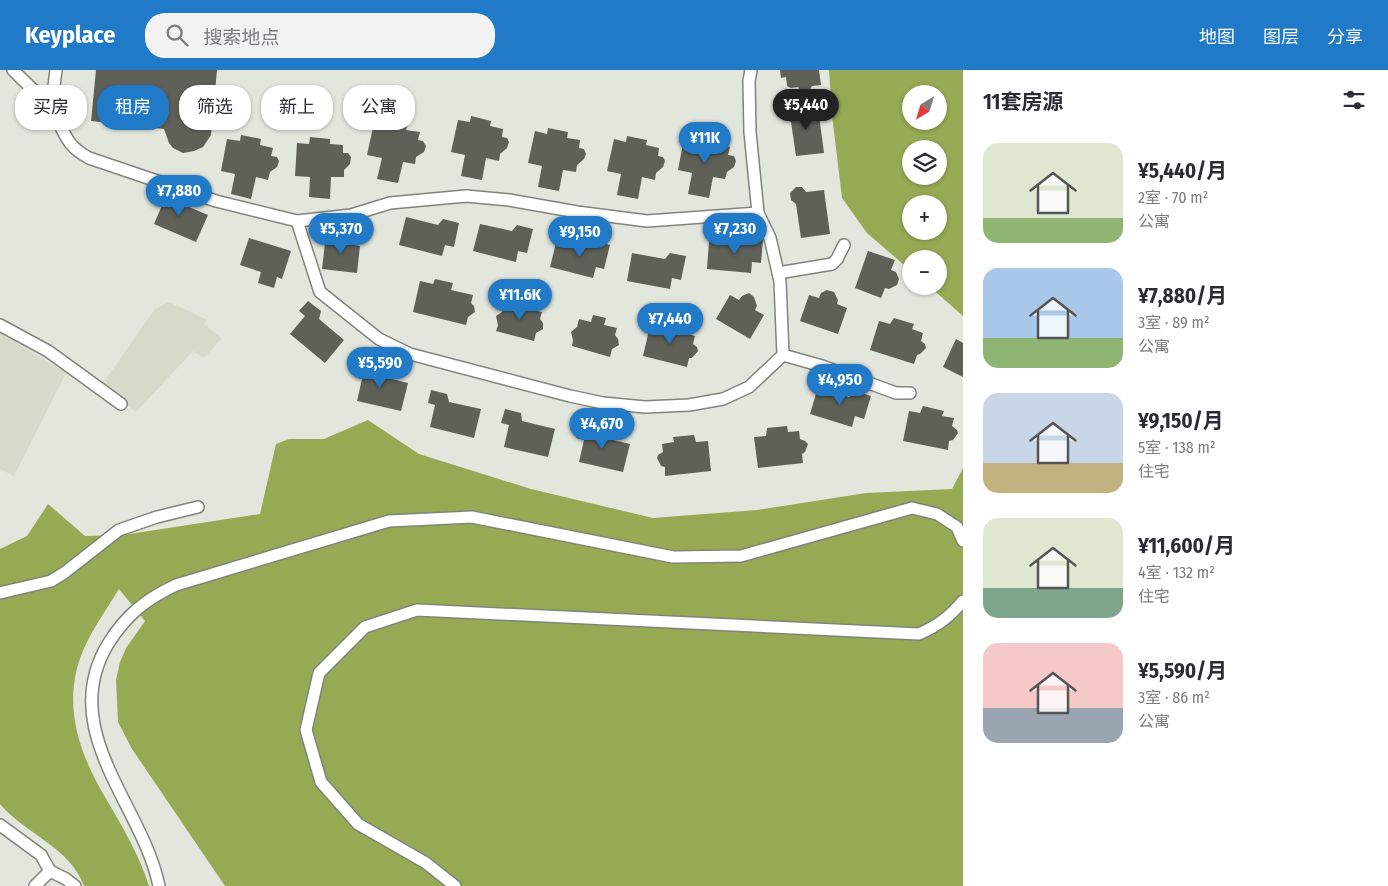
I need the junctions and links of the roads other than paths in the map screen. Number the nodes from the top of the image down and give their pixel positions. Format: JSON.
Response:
{"nodes":[{"id":1,"x":13,"y":70,"type":"edge"},
{"id":2,"x":56,"y":70,"type":"edge"},
{"id":3,"x":751,"y":70,"type":"edge"},
{"id":4,"x":27,"y":85,"type":"edge"},
{"id":5,"x":54,"y":85,"type":"edge"},
{"id":6,"x":61,"y":130,"type":"edge"},
{"id":7,"x":758,"y":213,"type":"junction"},
{"id":8,"x":297,"y":221,"type":"junction"},
{"id":9,"x":844,"y":245,"type":"dead end"},
{"id":10,"x":778,"y":273,"type":"junction"},
{"id":11,"x":0,"y":325,"type":"edge"},
{"id":12,"x":784,"y":355,"type":"junction"},
{"id":13,"x":910,"y":393,"type":"dead end"},
{"id":14,"x":121,"y":404,"type":"dead end"},
{"id":15,"x":198,"y":507,"type":"dead end"},
{"id":16,"x":963,"y":541,"type":"edge"},
{"id":17,"x":0,"y":593,"type":"edge"},
{"id":18,"x":963,"y":601,"type":"edge"},
{"id":19,"x":0,"y":825,"type":"edge"},
{"id":20,"x":50,"y":871,"type":"junction"},
{"id":21,"x":35,"y":886,"type":"edge"},
{"id":22,"x":75,"y":886,"type":"edge"},
{"id":23,"x":159,"y":886,"type":"edge"},
{"id":24,"x":455,"y":886,"type":"edge"}],
"edges":[{"from":1,"to":4,"type":"street"},
{"from":2,"to":5,"type":"street"},
{"from":3,"to":7,"type":"street"},
{"from":6,"to":8,"type":"street"},
{"from":7,"to":8,"type":"street"},
{"from":7,"to":10,"type":"street"},
{"from":8,"to":12,"type":"street"},
{"from":9,"to":10,"type":"street"},
{"from":10,"to":12,"type":"street"},
{"from":11,"to":14,"type":"street"},
{"from":12,"to":13,"type":"street"},
{"from":15,"to":17,"type":"street"},
{"from":16,"to":23,"type":"street"},
{"from":18,"to":24,"type":"street"},
{"from":19,"to":20,"type":"street"},
{"from":20,"to":21,"type":"street"},
{"from":20,"to":22,"type":"street"}]}
